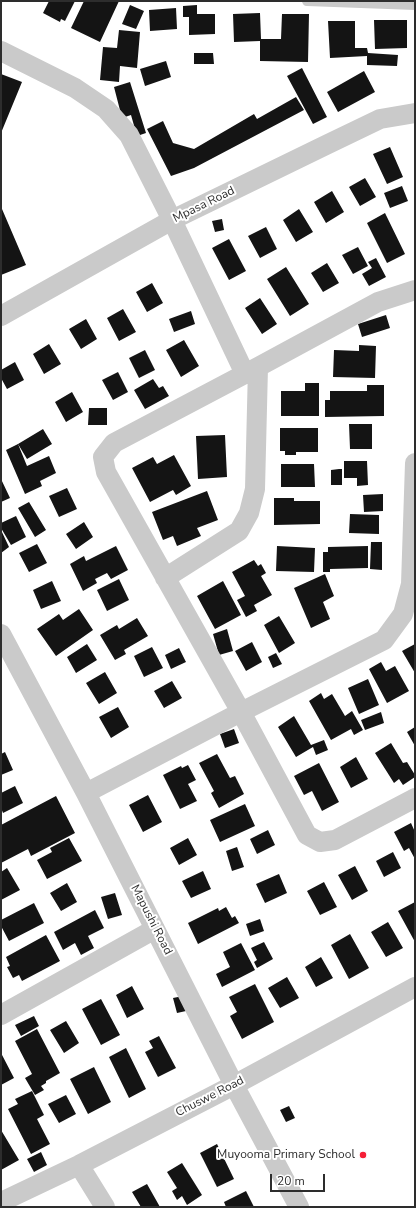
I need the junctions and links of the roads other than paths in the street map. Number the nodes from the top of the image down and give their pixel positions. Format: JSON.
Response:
{"nodes":[{"id":1,"x":307,"y":1,"type":"edge"},
{"id":2,"x":408,"y":4,"type":"edge"},
{"id":3,"x":1,"y":51,"type":"edge"},
{"id":4,"x":415,"y":113,"type":"edge"},
{"id":5,"x":172,"y":220,"type":"junction"},
{"id":6,"x":415,"y":290,"type":"edge"},
{"id":7,"x":1,"y":316,"type":"edge"},
{"id":8,"x":251,"y":371,"type":"junction"},
{"id":9,"x":415,"y":463,"type":"edge"},
{"id":10,"x":165,"y":578,"type":"junction"},
{"id":11,"x":1,"y":634,"type":"edge"},
{"id":12,"x":241,"y":712,"type":"junction"},
{"id":13,"x":86,"y":793,"type":"junction"},
{"id":14,"x":415,"y":798,"type":"edge"},
{"id":15,"x":155,"y":929,"type":"junction"},
{"id":16,"x":415,"y":987,"type":"edge"},
{"id":17,"x":3,"y":1008,"type":"edge"},
{"id":18,"x":234,"y":1085,"type":"junction"},
{"id":19,"x":79,"y":1165,"type":"junction"},
{"id":20,"x":1,"y":1202,"type":"edge"},
{"id":21,"x":105,"y":1207,"type":"edge"},
{"id":22,"x":299,"y":1207,"type":"edge"}],
"edges":[{"from":1,"to":2,"type":"lane"},
{"from":3,"to":5,"type":"street"},
{"from":4,"to":5,"type":"street","name":"Mpasa Road"},
{"from":5,"to":7,"type":"street","name":"Mpasa Road"},
{"from":5,"to":8,"type":"street"},
{"from":6,"to":8,"type":"street"},
{"from":8,"to":10,"type":"street"},
{"from":8,"to":10,"type":"street"},
{"from":9,"to":12,"type":"street"},
{"from":10,"to":12,"type":"street"},
{"from":11,"to":13,"type":"street","name":"Mapushi Road"},
{"from":12,"to":13,"type":"street"},
{"from":12,"to":14,"type":"street"},
{"from":13,"to":15,"type":"street","name":"Mapushi Road"},
{"from":15,"to":17,"type":"street"},
{"from":15,"to":18,"type":"street","name":"Mapushi Road"},
{"from":16,"to":18,"type":"street","name":"Chuswe Road"},
{"from":18,"to":19,"type":"street","name":"Chuswe Road"},
{"from":18,"to":22,"type":"street","name":"Mapushi Road"},
{"from":19,"to":20,"type":"street","name":"Chuswe Road"},
{"from":19,"to":21,"type":"street"}]}
